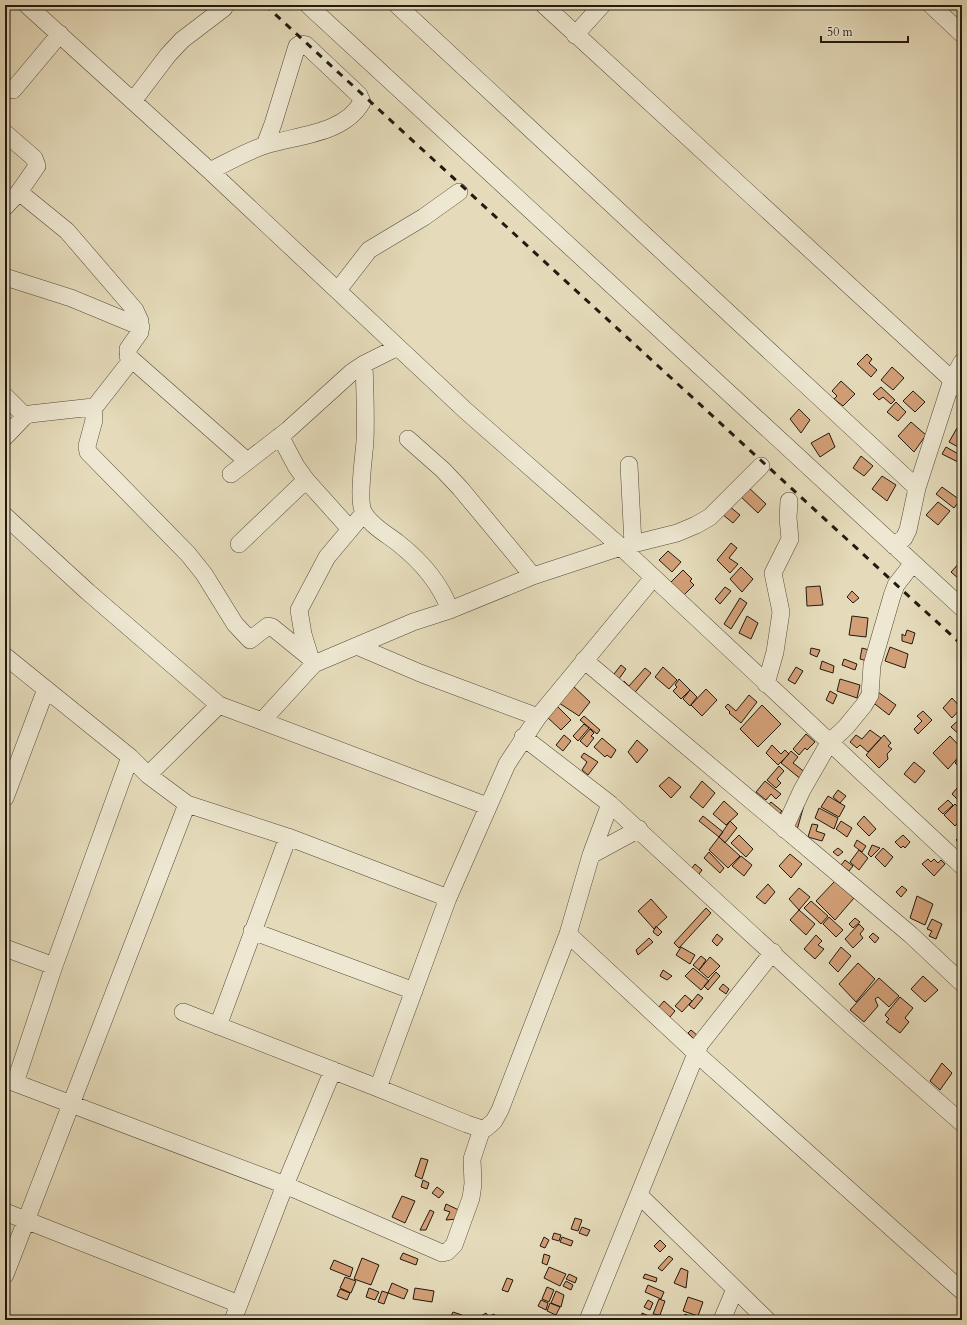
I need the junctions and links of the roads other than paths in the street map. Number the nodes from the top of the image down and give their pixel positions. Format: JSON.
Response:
{"nodes":[{"id":1,"x":27,"y":5,"type":"edge"},
{"id":2,"x":308,"y":5,"type":"edge"},
{"id":3,"x":397,"y":5,"type":"edge"},
{"id":4,"x":544,"y":5,"type":"edge"},
{"id":5,"x":602,"y":5,"type":"edge"},
{"id":6,"x":931,"y":5,"type":"edge"},
{"id":7,"x":224,"y":8,"type":"dead end"},
{"id":8,"x":60,"y":34,"type":"junction"},
{"id":9,"x":962,"y":34,"type":"edge"},
{"id":10,"x":574,"y":35,"type":"junction"},
{"id":11,"x":13,"y":90,"type":"dead end"},
{"id":12,"x":133,"y":101,"type":"junction"},
{"id":13,"x":5,"y":133,"type":"edge"},
{"id":14,"x":265,"y":145,"type":"junction"},
{"id":15,"x":210,"y":171,"type":"junction"},
{"id":16,"x":19,"y":192,"type":"junction"},
{"id":17,"x":459,"y":192,"type":"dead end"},
{"id":18,"x":5,"y":207,"type":"edge"},
{"id":19,"x":5,"y":277,"type":"edge"},
{"id":20,"x":338,"y":290,"type":"junction"},
{"id":21,"x":140,"y":327,"type":"junction"},
{"id":22,"x":398,"y":347,"type":"junction"},
{"id":23,"x":128,"y":356,"type":"junction"},
{"id":24,"x":962,"y":362,"type":"edge"},
{"id":25,"x":364,"y":364,"type":"junction"},
{"id":26,"x":957,"y":385,"type":"edge"},
{"id":27,"x":5,"y":396,"type":"edge"},
{"id":28,"x":93,"y":407,"type":"junction"},
{"id":29,"x":25,"y":416,"type":"junction"},
{"id":30,"x":280,"y":436,"type":"junction"},
{"id":31,"x":5,"y":438,"type":"edge"},
{"id":32,"x":408,"y":439,"type":"dead end"},
{"id":33,"x":247,"y":461,"type":"junction"},
{"id":34,"x":629,"y":465,"type":"dead end"},
{"id":35,"x":761,"y":466,"type":"dead end"},
{"id":36,"x":231,"y":474,"type":"dead end"},
{"id":37,"x":306,"y":480,"type":"junction"},
{"id":38,"x":917,"y":488,"type":"junction"},
{"id":39,"x":789,"y":501,"type":"dead end"},
{"id":40,"x":364,"y":513,"type":"junction"},
{"id":41,"x":5,"y":516,"type":"edge"},
{"id":42,"x":350,"y":529,"type":"junction"},
{"id":43,"x":239,"y":544,"type":"dead end"},
{"id":44,"x":627,"y":545,"type":"junction"},
{"id":45,"x":894,"y":546,"type":"junction"},
{"id":46,"x":913,"y":563,"type":"junction"},
{"id":47,"x":533,"y":576,"type":"junction"},
{"id":48,"x":653,"y":578,"type":"junction"},
{"id":49,"x":962,"y":608,"type":"edge"},
{"id":50,"x":299,"y":610,"type":"junction"},
{"id":51,"x":450,"y":610,"type":"junction"},
{"id":52,"x":281,"y":633,"type":"junction"},
{"id":53,"x":359,"y":647,"type":"junction"},
{"id":54,"x":5,"y":656,"type":"edge"},
{"id":55,"x":312,"y":660,"type":"junction"},
{"id":56,"x":584,"y":660,"type":"junction"},
{"id":57,"x":766,"y":684,"type":"junction"},
{"id":58,"x":46,"y":689,"type":"junction"},
{"id":59,"x":219,"y":705,"type":"junction"},
{"id":60,"x":538,"y":717,"type":"junction"},
{"id":61,"x":262,"y":722,"type":"junction"},
{"id":62,"x":523,"y":738,"type":"junction"},
{"id":63,"x":829,"y":742,"type":"junction"},
{"id":64,"x":130,"y":757,"type":"junction"},
{"id":65,"x":148,"y":776,"type":"junction"},
{"id":66,"x":5,"y":798,"type":"edge"},
{"id":67,"x":187,"y":804,"type":"junction"},
{"id":68,"x":610,"y":804,"type":"junction"},
{"id":69,"x":487,"y":806,"type":"junction"},
{"id":70,"x":638,"y":829,"type":"junction"},
{"id":71,"x":784,"y":829,"type":"junction"},
{"id":72,"x":288,"y":837,"type":"junction"},
{"id":73,"x":591,"y":855,"type":"junction"},
{"id":74,"x":962,"y":866,"type":"edge"},
{"id":75,"x":448,"y":898,"type":"junction"},
{"id":76,"x":252,"y":931,"type":"junction"},
{"id":77,"x":568,"y":934,"type":"junction"},
{"id":78,"x":5,"y":948,"type":"edge"},
{"id":79,"x":773,"y":952,"type":"junction"},
{"id":80,"x":54,"y":966,"type":"junction"},
{"id":81,"x":962,"y":983,"type":"edge"},
{"id":82,"x":414,"y":991,"type":"junction"},
{"id":83,"x":183,"y":1012,"type":"dead end"},
{"id":84,"x":218,"y":1026,"type":"junction"},
{"id":85,"x":697,"y":1054,"type":"junction"},
{"id":86,"x":333,"y":1070,"type":"junction"},
{"id":87,"x":10,"y":1081,"type":"edge"},
{"id":88,"x":378,"y":1088,"type":"junction"},
{"id":89,"x":72,"y":1104,"type":"junction"},
{"id":90,"x":962,"y":1122,"type":"edge"},
{"id":91,"x":482,"y":1129,"type":"junction"},
{"id":92,"x":285,"y":1185,"type":"junction"},
{"id":93,"x":639,"y":1195,"type":"junction"},
{"id":94,"x":5,"y":1212,"type":"edge"},
{"id":95,"x":26,"y":1220,"type":"junction"},
{"id":96,"x":5,"y":1275,"type":"edge"},
{"id":97,"x":735,"y":1289,"type":"junction"},
{"id":98,"x":962,"y":1291,"type":"edge"},
{"id":99,"x":239,"y":1304,"type":"junction"},
{"id":100,"x":233,"y":1320,"type":"edge"},
{"id":101,"x":588,"y":1320,"type":"edge"},
{"id":102,"x":722,"y":1320,"type":"edge"},
{"id":103,"x":767,"y":1320,"type":"edge"}],
"edges":[{"from":1,"to":8,"type":"street"},
{"from":2,"to":45,"type":"street"},
{"from":3,"to":38,"type":"street"},
{"from":4,"to":10,"type":"street"},
{"from":5,"to":10,"type":"street"},
{"from":6,"to":9,"type":"street"},
{"from":7,"to":12,"type":"street"},
{"from":8,"to":11,"type":"street"},
{"from":8,"to":12,"type":"street"},
{"from":10,"to":26,"type":"street"},
{"from":12,"to":15,"type":"street"},
{"from":13,"to":16,"type":"street"},
{"from":14,"to":14,"type":"street"},
{"from":14,"to":15,"type":"street"},
{"from":15,"to":20,"type":"street"},
{"from":16,"to":18,"type":"street"},
{"from":16,"to":21,"type":"street"},
{"from":17,"to":20,"type":"street"},
{"from":19,"to":21,"type":"street"},
{"from":20,"to":22,"type":"street"},
{"from":21,"to":23,"type":"street"},
{"from":22,"to":25,"type":"street"},
{"from":22,"to":44,"type":"street"},
{"from":23,"to":28,"type":"street"},
{"from":23,"to":33,"type":"street"},
{"from":24,"to":26,"type":"street"},
{"from":25,"to":30,"type":"street"},
{"from":25,"to":40,"type":"street"},
{"from":26,"to":38,"type":"street"},
{"from":27,"to":29,"type":"street"},
{"from":28,"to":29,"type":"street"},
{"from":28,"to":52,"type":"street"},
{"from":29,"to":31,"type":"street"},
{"from":30,"to":33,"type":"street"},
{"from":30,"to":37,"type":"street"},
{"from":32,"to":47,"type":"street"},
{"from":33,"to":36,"type":"street"},
{"from":34,"to":44,"type":"street"},
{"from":35,"to":44,"type":"street"},
{"from":37,"to":42,"type":"street"},
{"from":37,"to":43,"type":"street"},
{"from":38,"to":45,"type":"street"},
{"from":39,"to":57,"type":"street"},
{"from":40,"to":42,"type":"street"},
{"from":40,"to":51,"type":"street"},
{"from":41,"to":59,"type":"street"},
{"from":42,"to":50,"type":"street"},
{"from":44,"to":47,"type":"street"},
{"from":44,"to":48,"type":"street"},
{"from":45,"to":46,"type":"street"},
{"from":46,"to":49,"type":"street"},
{"from":46,"to":63,"type":"street"},
{"from":47,"to":51,"type":"street"},
{"from":48,"to":56,"type":"street"},
{"from":48,"to":57,"type":"street"},
{"from":50,"to":52,"type":"street"},
{"from":50,"to":55,"type":"street"},
{"from":51,"to":53,"type":"street"},
{"from":52,"to":55,"type":"street"},
{"from":53,"to":55,"type":"street"},
{"from":53,"to":60,"type":"street"},
{"from":54,"to":58,"type":"street"},
{"from":55,"to":61,"type":"street"},
{"from":56,"to":60,"type":"street"},
{"from":56,"to":71,"type":"street"},
{"from":57,"to":63,"type":"street"},
{"from":58,"to":64,"type":"street"},
{"from":58,"to":66,"type":"street"},
{"from":59,"to":61,"type":"street"},
{"from":59,"to":65,"type":"street"},
{"from":60,"to":62,"type":"street"},
{"from":61,"to":69,"type":"street"},
{"from":62,"to":68,"type":"street"},
{"from":62,"to":69,"type":"street"},
{"from":63,"to":71,"type":"street"},
{"from":63,"to":74,"type":"street"},
{"from":64,"to":65,"type":"street"},
{"from":64,"to":80,"type":"street"},
{"from":65,"to":67,"type":"street"},
{"from":67,"to":72,"type":"street"},
{"from":67,"to":89,"type":"street"},
{"from":68,"to":70,"type":"street"},
{"from":68,"to":73,"type":"street"},
{"from":69,"to":75,"type":"street"},
{"from":70,"to":73,"type":"street"},
{"from":70,"to":79,"type":"street"},
{"from":71,"to":81,"type":"street"},
{"from":72,"to":75,"type":"street"},
{"from":72,"to":76,"type":"street"},
{"from":73,"to":77,"type":"street"},
{"from":75,"to":82,"type":"street"},
{"from":76,"to":82,"type":"street"},
{"from":76,"to":84,"type":"street"},
{"from":77,"to":85,"type":"street"},
{"from":77,"to":91,"type":"street"},
{"from":78,"to":80,"type":"street"},
{"from":79,"to":85,"type":"street"},
{"from":79,"to":90,"type":"street"},
{"from":80,"to":87,"type":"street"},
{"from":82,"to":88,"type":"street"},
{"from":83,"to":84,"type":"street"},
{"from":84,"to":86,"type":"street"},
{"from":85,"to":93,"type":"street"},
{"from":85,"to":98,"type":"street"},
{"from":86,"to":88,"type":"street"},
{"from":86,"to":92,"type":"street"},
{"from":87,"to":89,"type":"street"},
{"from":88,"to":91,"type":"street"},
{"from":89,"to":92,"type":"street"},
{"from":89,"to":95,"type":"street"},
{"from":91,"to":92,"type":"street"},
{"from":92,"to":99,"type":"street"},
{"from":93,"to":97,"type":"street"},
{"from":93,"to":101,"type":"street"},
{"from":94,"to":95,"type":"street"},
{"from":95,"to":96,"type":"street"},
{"from":95,"to":99,"type":"street"},
{"from":97,"to":102,"type":"street"},
{"from":97,"to":103,"type":"street"},
{"from":99,"to":100,"type":"street"}]}
